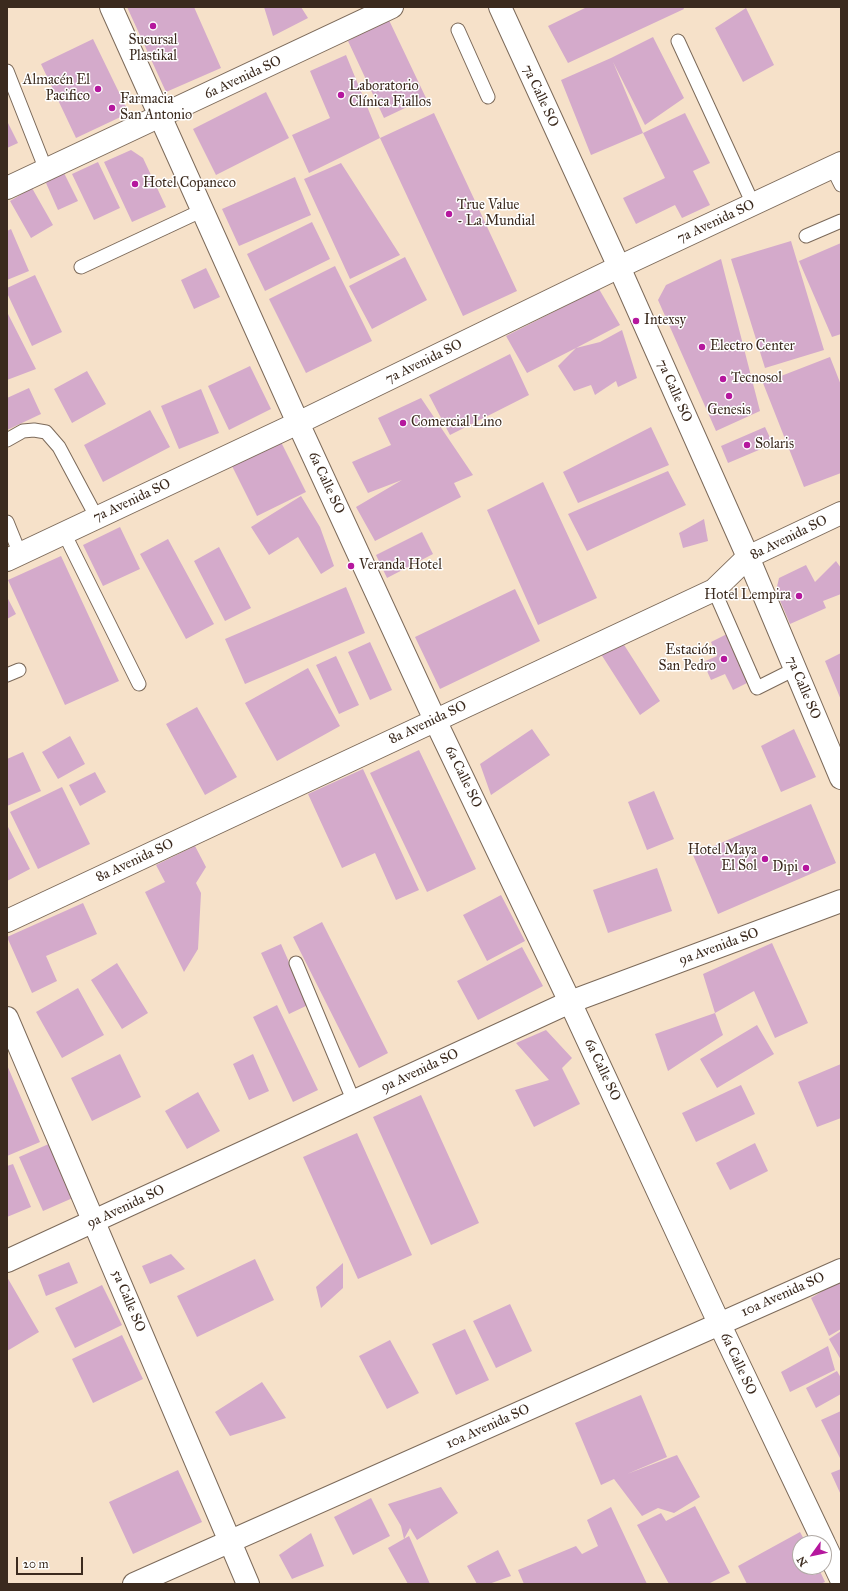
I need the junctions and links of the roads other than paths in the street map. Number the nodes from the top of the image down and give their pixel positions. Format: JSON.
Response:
{"nodes":[{"id":1,"x":111,"y":7,"type":"edge"},
{"id":2,"x":392,"y":7,"type":"edge"},
{"id":3,"x":500,"y":7,"type":"edge"},
{"id":4,"x":458,"y":30,"type":"dead end"},
{"id":5,"x":678,"y":41,"type":"dead end"},
{"id":6,"x":7,"y":71,"type":"edge"},
{"id":7,"x":488,"y":97,"type":"dead end"},
{"id":8,"x":161,"y":117,"type":"junction"},
{"id":9,"x":46,"y":170,"type":"junction"},
{"id":10,"x":838,"y":172,"type":"edge"},
{"id":11,"x":7,"y":188,"type":"edge"},
{"id":12,"x":753,"y":204,"type":"junction"},
{"id":13,"x":203,"y":210,"type":"junction"},
{"id":14,"x":841,"y":222,"type":"edge"},
{"id":15,"x":806,"y":236,"type":"dead end"},
{"id":16,"x":81,"y":267,"type":"dead end"},
{"id":17,"x":619,"y":267,"type":"junction"},
{"id":18,"x":298,"y":423,"type":"junction"},
{"id":19,"x":7,"y":440,"type":"edge"},
{"id":20,"x":841,"y":512,"type":"edge"},
{"id":21,"x":97,"y":518,"type":"junction"},
{"id":22,"x":7,"y":522,"type":"edge"},
{"id":23,"x":64,"y":533,"type":"junction"},
{"id":24,"x":14,"y":557,"type":"edge"},
{"id":25,"x":748,"y":557,"type":"junction"},
{"id":26,"x":714,"y":590,"type":"junction"},
{"id":27,"x":795,"y":669,"type":"junction"},
{"id":28,"x":139,"y":684,"type":"dead end"},
{"id":29,"x":435,"y":720,"type":"junction"},
{"id":30,"x":841,"y":778,"type":"edge"},
{"id":31,"x":841,"y":901,"type":"edge"},
{"id":32,"x":7,"y":921,"type":"edge"},
{"id":33,"x":296,"y":963,"type":"dead end"},
{"id":34,"x":570,"y":1002,"type":"junction"},
{"id":35,"x":7,"y":1018,"type":"edge"},
{"id":36,"x":354,"y":1102,"type":"junction"},
{"id":37,"x":94,"y":1222,"type":"junction"},
{"id":38,"x":7,"y":1261,"type":"edge"},
{"id":39,"x":841,"y":1270,"type":"edge"},
{"id":40,"x":719,"y":1323,"type":"junction"},
{"id":41,"x":820,"y":1535,"type":"edge"},
{"id":42,"x":230,"y":1542,"type":"junction"},
{"id":43,"x":832,"y":1560,"type":"edge"},
{"id":44,"x":841,"y":1579,"type":"edge"},
{"id":45,"x":134,"y":1584,"type":"edge"},
{"id":46,"x":248,"y":1584,"type":"edge"}],
"edges":[{"from":1,"to":8,"type":"street","name":"6a Calle SO"},
{"from":2,"to":8,"type":"street","name":"6a Avenida SO"},
{"from":3,"to":17,"type":"street","name":"7a Calle SO"},
{"from":4,"to":7,"type":"lane"},
{"from":5,"to":12,"type":"lane"},
{"from":6,"to":9,"type":"lane"},
{"from":8,"to":9,"type":"street","name":"6a Avenida SO"},
{"from":8,"to":13,"type":"street","name":"6a Calle SO"},
{"from":9,"to":11,"type":"street","name":"6a Avenida SO"},
{"from":10,"to":12,"type":"street","name":"7a Avenida SO"},
{"from":12,"to":17,"type":"street","name":"7a Avenida SO"},
{"from":13,"to":16,"type":"lane"},
{"from":13,"to":18,"type":"street","name":"6a Calle SO"},
{"from":14,"to":15,"type":"lane"},
{"from":17,"to":18,"type":"street","name":"7a Avenida SO"},
{"from":17,"to":25,"type":"street","name":"7a Calle SO"},
{"from":18,"to":21,"type":"street","name":"7a Avenida SO"},
{"from":18,"to":29,"type":"street","name":"6a Calle SO"},
{"from":19,"to":21,"type":"lane"},
{"from":20,"to":25,"type":"street","name":"8a Avenida SO"},
{"from":21,"to":23,"type":"street","name":"7a Avenida SO"},
{"from":22,"to":24,"type":"lane"},
{"from":23,"to":24,"type":"street","name":"7a Avenida SO"},
{"from":23,"to":28,"type":"lane"},
{"from":25,"to":26,"type":"street","name":"8a Avenida SO"},
{"from":25,"to":27,"type":"street","name":"7a Calle SO"},
{"from":26,"to":27,"type":"lane"},
{"from":26,"to":29,"type":"street","name":"8a Avenida SO"},
{"from":27,"to":30,"type":"street","name":"7a Calle SO"},
{"from":29,"to":32,"type":"street","name":"8a Avenida SO"},
{"from":29,"to":34,"type":"street","name":"6a Calle SO"},
{"from":31,"to":34,"type":"street","name":"9a Avenida SO"},
{"from":33,"to":36,"type":"lane"},
{"from":34,"to":36,"type":"street","name":"9a Avenida SO"},
{"from":34,"to":40,"type":"street","name":"6a Calle SO"},
{"from":35,"to":37,"type":"street","name":"5a Calle SO"},
{"from":36,"to":37,"type":"street","name":"9a Avenida SO"},
{"from":37,"to":38,"type":"street","name":"9a Avenida SO"},
{"from":37,"to":42,"type":"street","name":"5a Calle SO"},
{"from":39,"to":40,"type":"street","name":"10a Avenida SO"},
{"from":40,"to":41,"type":"street","name":"6a Calle SO"},
{"from":40,"to":42,"type":"street","name":"10a Avenida SO"},
{"from":42,"to":45,"type":"street","name":"10a Avenida SO"},
{"from":42,"to":46,"type":"street","name":"5a Calle SO"},
{"from":43,"to":44,"type":"street","name":"6a Calle SO"}]}
